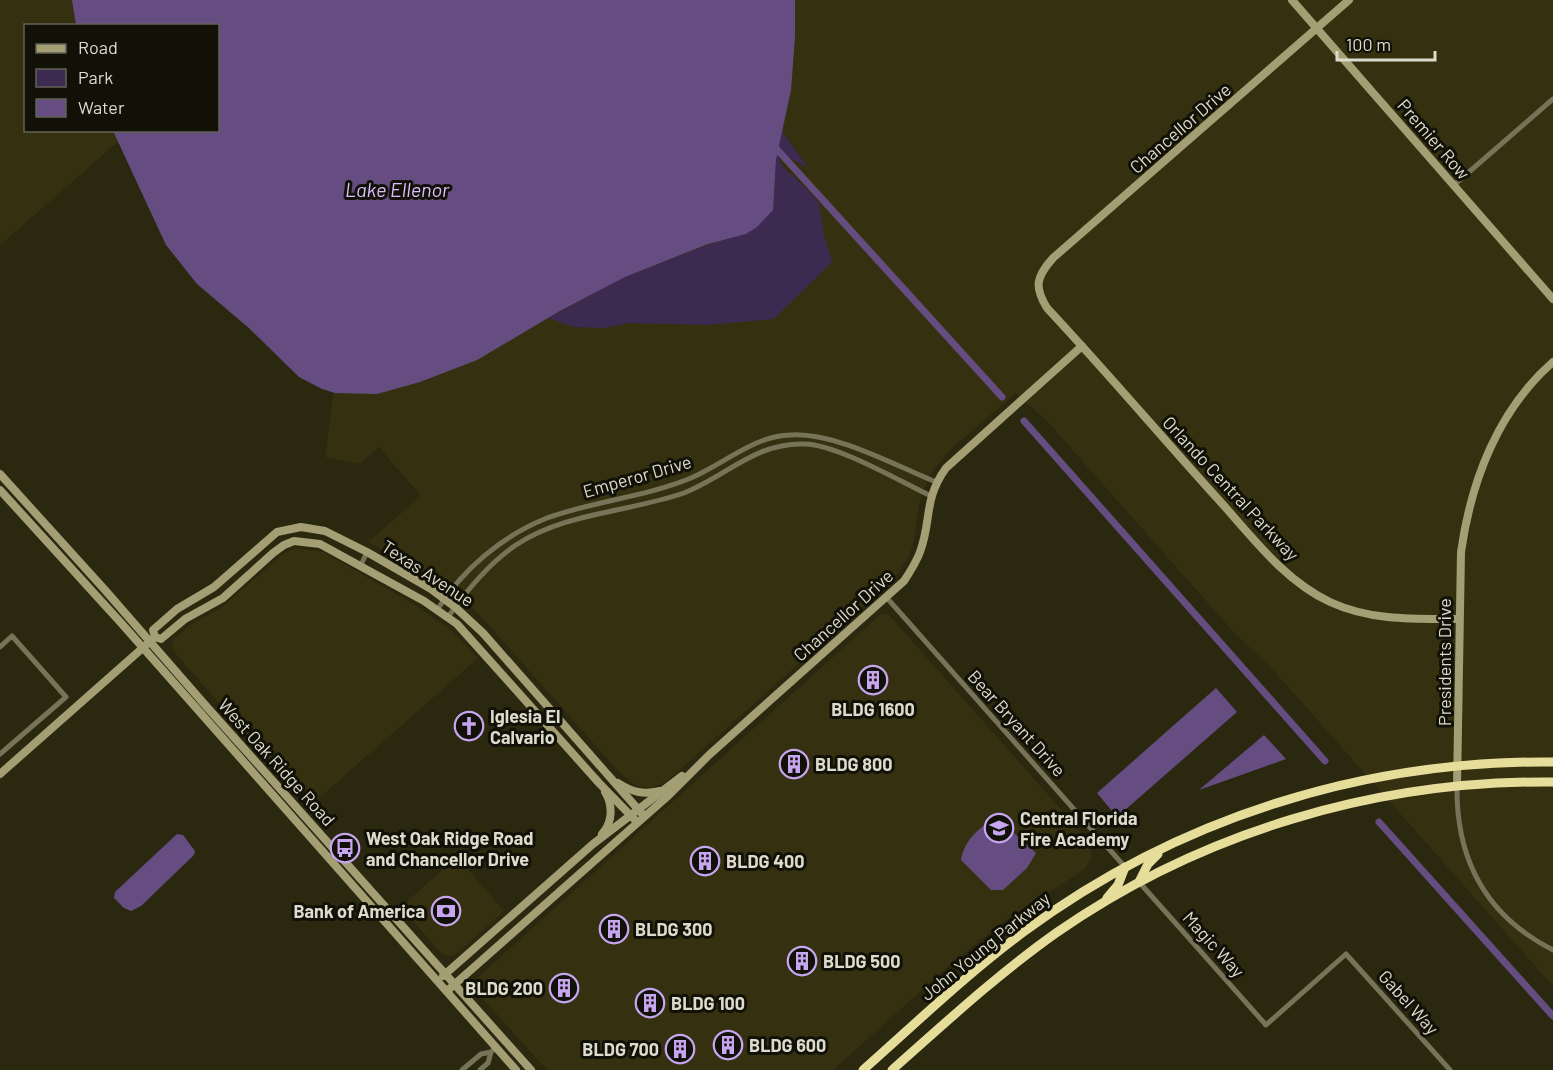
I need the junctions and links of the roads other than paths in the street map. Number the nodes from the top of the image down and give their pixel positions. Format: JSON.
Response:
{"nodes":[{"id":1,"x":1292,"y":0,"type":"edge"},
{"id":2,"x":1349,"y":0,"type":"edge"},
{"id":3,"x":1317,"y":28,"type":"junction"},
{"id":4,"x":1553,"y":99,"type":"edge"},
{"id":5,"x":1455,"y":185,"type":"junction"},
{"id":6,"x":1038,"y":284,"type":"joint"},
{"id":7,"x":1553,"y":298,"type":"edge"},
{"id":8,"x":1082,"y":346,"type":"junction"},
{"id":9,"x":1553,"y":362,"type":"edge"},
{"id":10,"x":0,"y":474,"type":"edge"},
{"id":11,"x":936,"y":482,"type":"junction"},
{"id":12,"x":0,"y":490,"type":"edge"},
{"id":13,"x":931,"y":496,"type":"junction"},
{"id":14,"x":325,"y":531,"type":"junction"},
{"id":15,"x":43,"y":537,"type":"junction"},
{"id":16,"x":264,"y":543,"type":"junction"},
{"id":17,"x":320,"y":544,"type":"junction"},
{"id":18,"x":367,"y":552,"type":"junction"},
{"id":19,"x":273,"y":553,"type":"junction"},
{"id":20,"x":82,"y":565,"type":"junction"},
{"id":21,"x":361,"y":565,"type":"junction"},
{"id":22,"x":221,"y":582,"type":"junction"},
{"id":23,"x":230,"y":592,"type":"junction"},
{"id":24,"x":445,"y":598,"type":"junction"},
{"id":25,"x":887,"y":598,"type":"junction"},
{"id":26,"x":455,"y":607,"type":"junction"},
{"id":27,"x":177,"y":609,"type":"junction"},
{"id":28,"x":437,"y":610,"type":"junction"},
{"id":29,"x":448,"y":617,"type":"junction"},
{"id":30,"x":185,"y":619,"type":"junction"},
{"id":31,"x":1459,"y":620,"type":"junction"},
{"id":32,"x":483,"y":633,"type":"junction"},
{"id":33,"x":153,"y":639,"type":"junction"},
{"id":34,"x":474,"y":642,"type":"junction"},
{"id":35,"x":0,"y":646,"type":"edge"},
{"id":36,"x":143,"y":648,"type":"junction"},
{"id":37,"x":0,"y":754,"type":"edge"},
{"id":38,"x":709,"y":754,"type":"junction"},
{"id":39,"x":1553,"y":762,"type":"edge"},
{"id":40,"x":1458,"y":766,"type":"junction"},
{"id":41,"x":0,"y":774,"type":"edge"},
{"id":42,"x":612,"y":779,"type":"junction"},
{"id":43,"x":1553,"y":782,"type":"edge"},
{"id":44,"x":599,"y":783,"type":"junction"},
{"id":45,"x":1457,"y":786,"type":"junction"},
{"id":46,"x":664,"y":789,"type":"junction"},
{"id":47,"x":268,"y":790,"type":"junction"},
{"id":48,"x":291,"y":800,"type":"junction"},
{"id":49,"x":638,"y":809,"type":"junction"},
{"id":50,"x":630,"y":815,"type":"junction"},
{"id":51,"x":641,"y":819,"type":"junction"},
{"id":52,"x":593,"y":844,"type":"junction"},
{"id":53,"x":1163,"y":848,"type":"junction"},
{"id":54,"x":1125,"y":867,"type":"junction"},
{"id":55,"x":1139,"y":882,"type":"junction"},
{"id":56,"x":1104,"y":902,"type":"junction"},
{"id":57,"x":1553,"y":950,"type":"edge"},
{"id":58,"x":1346,"y":954,"type":"joint"},
{"id":59,"x":446,"y":974,"type":"junction"},
{"id":60,"x":438,"y":981,"type":"junction"},
{"id":61,"x":455,"y":984,"type":"junction"},
{"id":62,"x":447,"y":991,"type":"junction"},
{"id":63,"x":494,"y":1050,"type":"junction"},
{"id":64,"x":462,"y":1070,"type":"edge"},
{"id":65,"x":480,"y":1070,"type":"edge"},
{"id":66,"x":516,"y":1070,"type":"edge"},
{"id":67,"x":522,"y":1070,"type":"edge"},
{"id":68,"x":531,"y":1070,"type":"edge"},
{"id":69,"x":863,"y":1070,"type":"edge"},
{"id":70,"x":892,"y":1070,"type":"edge"},
{"id":71,"x":1450,"y":1070,"type":"edge"}],
"edges":[{"from":1,"to":3,"type":"street","name":"Premier Row"},
{"from":2,"to":3,"type":"street","name":"Chancellor Drive"},
{"from":3,"to":5,"type":"street","name":"Premier Row"},
{"from":3,"to":6,"type":"street","name":"Chancellor Drive"},
{"from":4,"to":5,"type":"street"},
{"from":5,"to":7,"type":"street","name":"Premier Row"},
{"from":6,"to":8,"type":"street","name":"Orlando Central Parkway"},
{"from":8,"to":11,"type":"street","name":"Chancellor Drive"},
{"from":8,"to":31,"type":"street","name":"Orlando Central Parkway"},
{"from":9,"to":31,"type":"street","name":"Presidents Drive"},
{"from":10,"to":20,"type":"street","name":"West Oak Ridge Road"},
{"from":11,"to":13,"type":"street","name":"Chancellor Drive"},
{"from":11,"to":24,"type":"street","name":"Emperor Drive"},
{"from":12,"to":15,"type":"street","name":"West Oak Ridge Road"},
{"from":13,"to":25,"type":"street","name":"Chancellor Drive"},
{"from":13,"to":26,"type":"street","name":"Emperor Drive"},
{"from":14,"to":16,"type":"street","name":"Texas Avenue"},
{"from":14,"to":17,"type":"street"},
{"from":14,"to":18,"type":"street","name":"Texas Avenue"},
{"from":15,"to":20,"type":"street"},
{"from":15,"to":36,"type":"street","name":"West Oak Ridge Road"},
{"from":16,"to":19,"type":"street"},
{"from":16,"to":22,"type":"street","name":"Texas Avenue"},
{"from":17,"to":19,"type":"street","name":"Texas Avenue"},
{"from":17,"to":21,"type":"street","name":"Texas Avenue"},
{"from":18,"to":21,"type":"street"},
{"from":18,"to":24,"type":"street","name":"Texas Avenue"},
{"from":19,"to":23,"type":"street","name":"Texas Avenue"},
{"from":20,"to":33,"type":"street","name":"West Oak Ridge Road"},
{"from":21,"to":28,"type":"street","name":"Texas Avenue"},
{"from":22,"to":23,"type":"street"},
{"from":22,"to":27,"type":"street","name":"Texas Avenue"},
{"from":23,"to":30,"type":"street","name":"Texas Avenue"},
{"from":24,"to":26,"type":"street","name":"Texas Avenue"},
{"from":24,"to":28,"type":"street","name":"Emperor Drive"},
{"from":25,"to":38,"type":"street","name":"Chancellor Drive"},
{"from":25,"to":54,"type":"street","name":"Bear Bryant Drive"},
{"from":26,"to":29,"type":"street","name":"Emperor Drive"},
{"from":26,"to":32,"type":"street","name":"Texas Avenue"},
{"from":27,"to":30,"type":"street"},
{"from":27,"to":33,"type":"street","name":"Texas Avenue"},
{"from":28,"to":29,"type":"street","name":"Texas Avenue"},
{"from":29,"to":34,"type":"street","name":"Texas Avenue"},
{"from":30,"to":33,"type":"street","name":"Texas Avenue"},
{"from":31,"to":40,"type":"street","name":"Presidents Drive"},
{"from":32,"to":34,"type":"street"},
{"from":32,"to":42,"type":"street","name":"Texas Avenue"},
{"from":33,"to":36,"type":"street","name":"Texas Avenue"},
{"from":33,"to":48,"type":"street","name":"West Oak Ridge Road"},
{"from":34,"to":44,"type":"street","name":"Texas Avenue"},
{"from":35,"to":37,"type":"street"},
{"from":36,"to":41,"type":"street","name":"Texas Avenue"},
{"from":36,"to":47,"type":"street","name":"West Oak Ridge Road"},
{"from":38,"to":46,"type":"street","name":"Chancellor Drive"},
{"from":38,"to":51,"type":"street","name":"Chancellor Drive"},
{"from":39,"to":40,"type":"highway","name":"John Young Parkway"},
{"from":40,"to":45,"type":"street","name":"Presidents Drive"},
{"from":40,"to":53,"type":"highway","name":"John Young Parkway"},
{"from":42,"to":46,"type":"street"},
{"from":42,"to":49,"type":"street","name":"Texas Avenue"},
{"from":43,"to":45,"type":"highway","name":"John Young Parkway"},
{"from":44,"to":50,"type":"street","name":"Texas Avenue"},
{"from":44,"to":52,"type":"street"},
{"from":45,"to":55,"type":"highway","name":"John Young Parkway"},
{"from":45,"to":57,"type":"street","name":"Presidents Drive"},
{"from":46,"to":49,"type":"street","name":"Chancellor Drive"},
{"from":47,"to":48,"type":"street"},
{"from":47,"to":60,"type":"street","name":"West Oak Ridge Road"},
{"from":48,"to":59,"type":"street","name":"West Oak Ridge Road"},
{"from":49,"to":50,"type":"street","name":"Chancellor Drive"},
{"from":49,"to":51,"type":"street","name":"Texas Avenue"},
{"from":50,"to":51,"type":"street","name":"Texas Avenue"},
{"from":50,"to":52,"type":"street","name":"Chancellor Drive"},
{"from":51,"to":61,"type":"street","name":"Chancellor Drive"},
{"from":52,"to":59,"type":"street","name":"Chancellor Drive"},
{"from":53,"to":54,"type":"highway","name":"John Young Parkway"},
{"from":53,"to":55,"type":"highway"},
{"from":54,"to":56,"type":"highway"},
{"from":54,"to":69,"type":"highway","name":"John Young Parkway"},
{"from":55,"to":56,"type":"highway","name":"John Young Parkway"},
{"from":55,"to":58,"type":"street","name":"Magic Way"},
{"from":56,"to":70,"type":"highway","name":"John Young Parkway"},
{"from":58,"to":71,"type":"street","name":"Gabel Way"},
{"from":59,"to":60,"type":"street","name":"Chancellor Drive"},
{"from":59,"to":61,"type":"street","name":"West Oak Ridge Road"},
{"from":60,"to":62,"type":"street","name":"West Oak Ridge Road"},
{"from":61,"to":62,"type":"street","name":"Chancellor Drive"},
{"from":61,"to":68,"type":"street","name":"West Oak Ridge Road"},
{"from":62,"to":63,"type":"street","name":"West Oak Ridge Road"},
{"from":63,"to":64,"type":"street"},
{"from":63,"to":65,"type":"street"},
{"from":63,"to":66,"type":"street","name":"West Oak Ridge Road"},
{"from":63,"to":67,"type":"street"}]}
